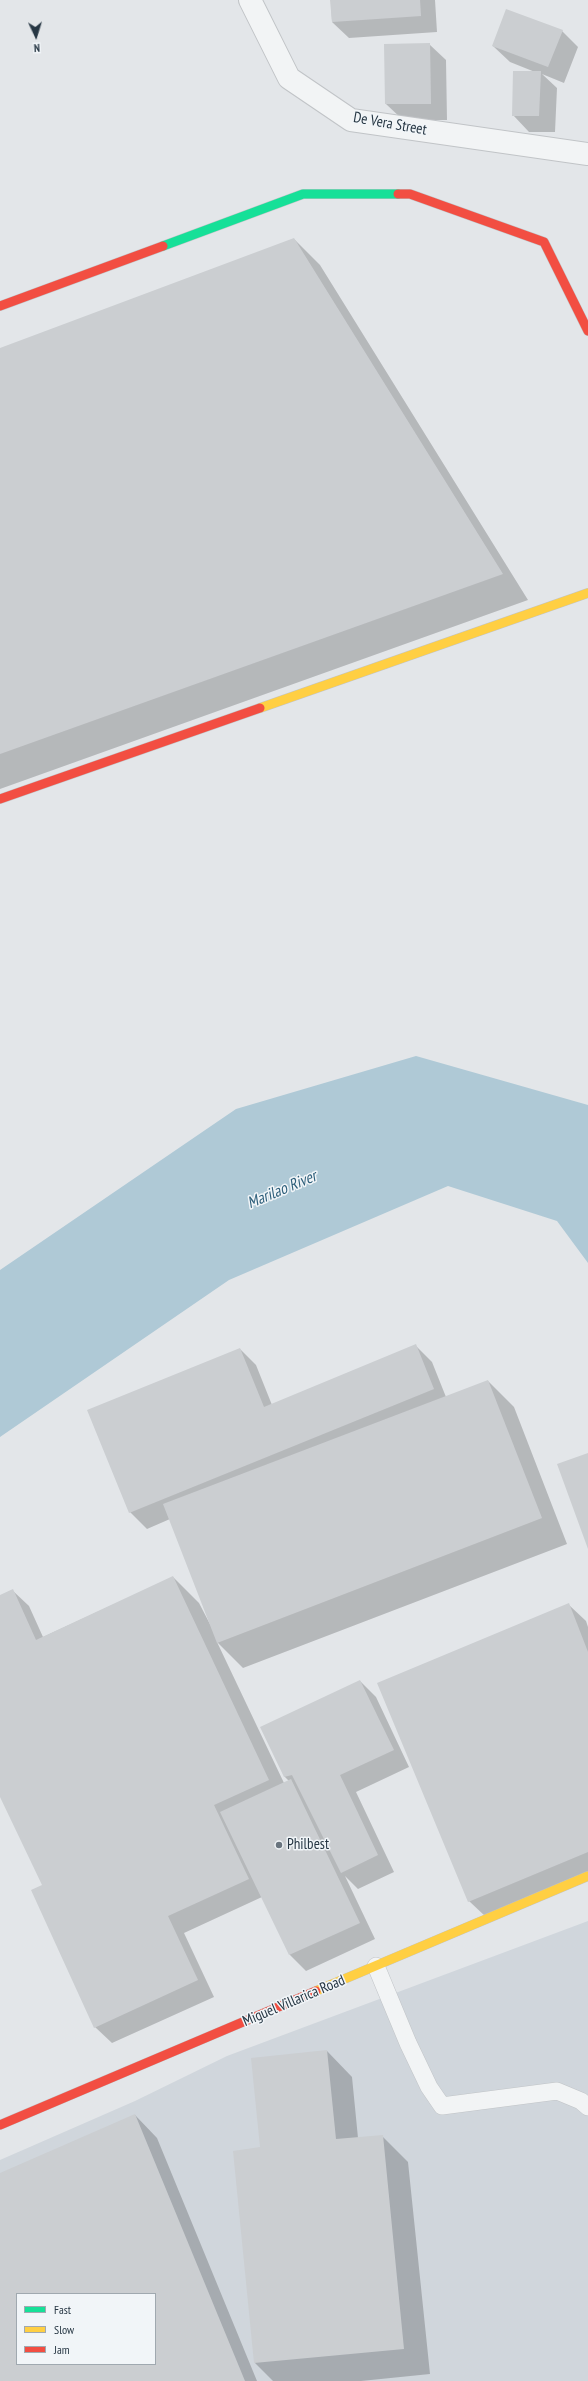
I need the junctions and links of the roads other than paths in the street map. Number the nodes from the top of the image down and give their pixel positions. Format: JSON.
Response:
{"nodes":[{"id":1,"x":250,"y":0,"type":"edge"},
{"id":2,"x":588,"y":154,"type":"edge"},
{"id":3,"x":0,"y":306,"type":"edge"},
{"id":4,"x":588,"y":331,"type":"edge"},
{"id":5,"x":588,"y":593,"type":"edge"},
{"id":6,"x":0,"y":799,"type":"edge"},
{"id":7,"x":588,"y":1876,"type":"edge"},
{"id":8,"x":376,"y":1966,"type":"junction"},
{"id":9,"x":586,"y":2103,"type":"edge"},
{"id":10,"x":0,"y":2125,"type":"edge"}],
"edges":[{"from":1,"to":2,"type":"street","name":"De Vera Street"},
{"from":3,"to":4,"type":"street"},
{"from":5,"to":6,"type":"street"},
{"from":7,"to":8,"type":"street","name":"Miguel Villarica Road"},
{"from":8,"to":9,"type":"lane"},
{"from":8,"to":10,"type":"street","name":"Miguel Villarica Road"}]}
